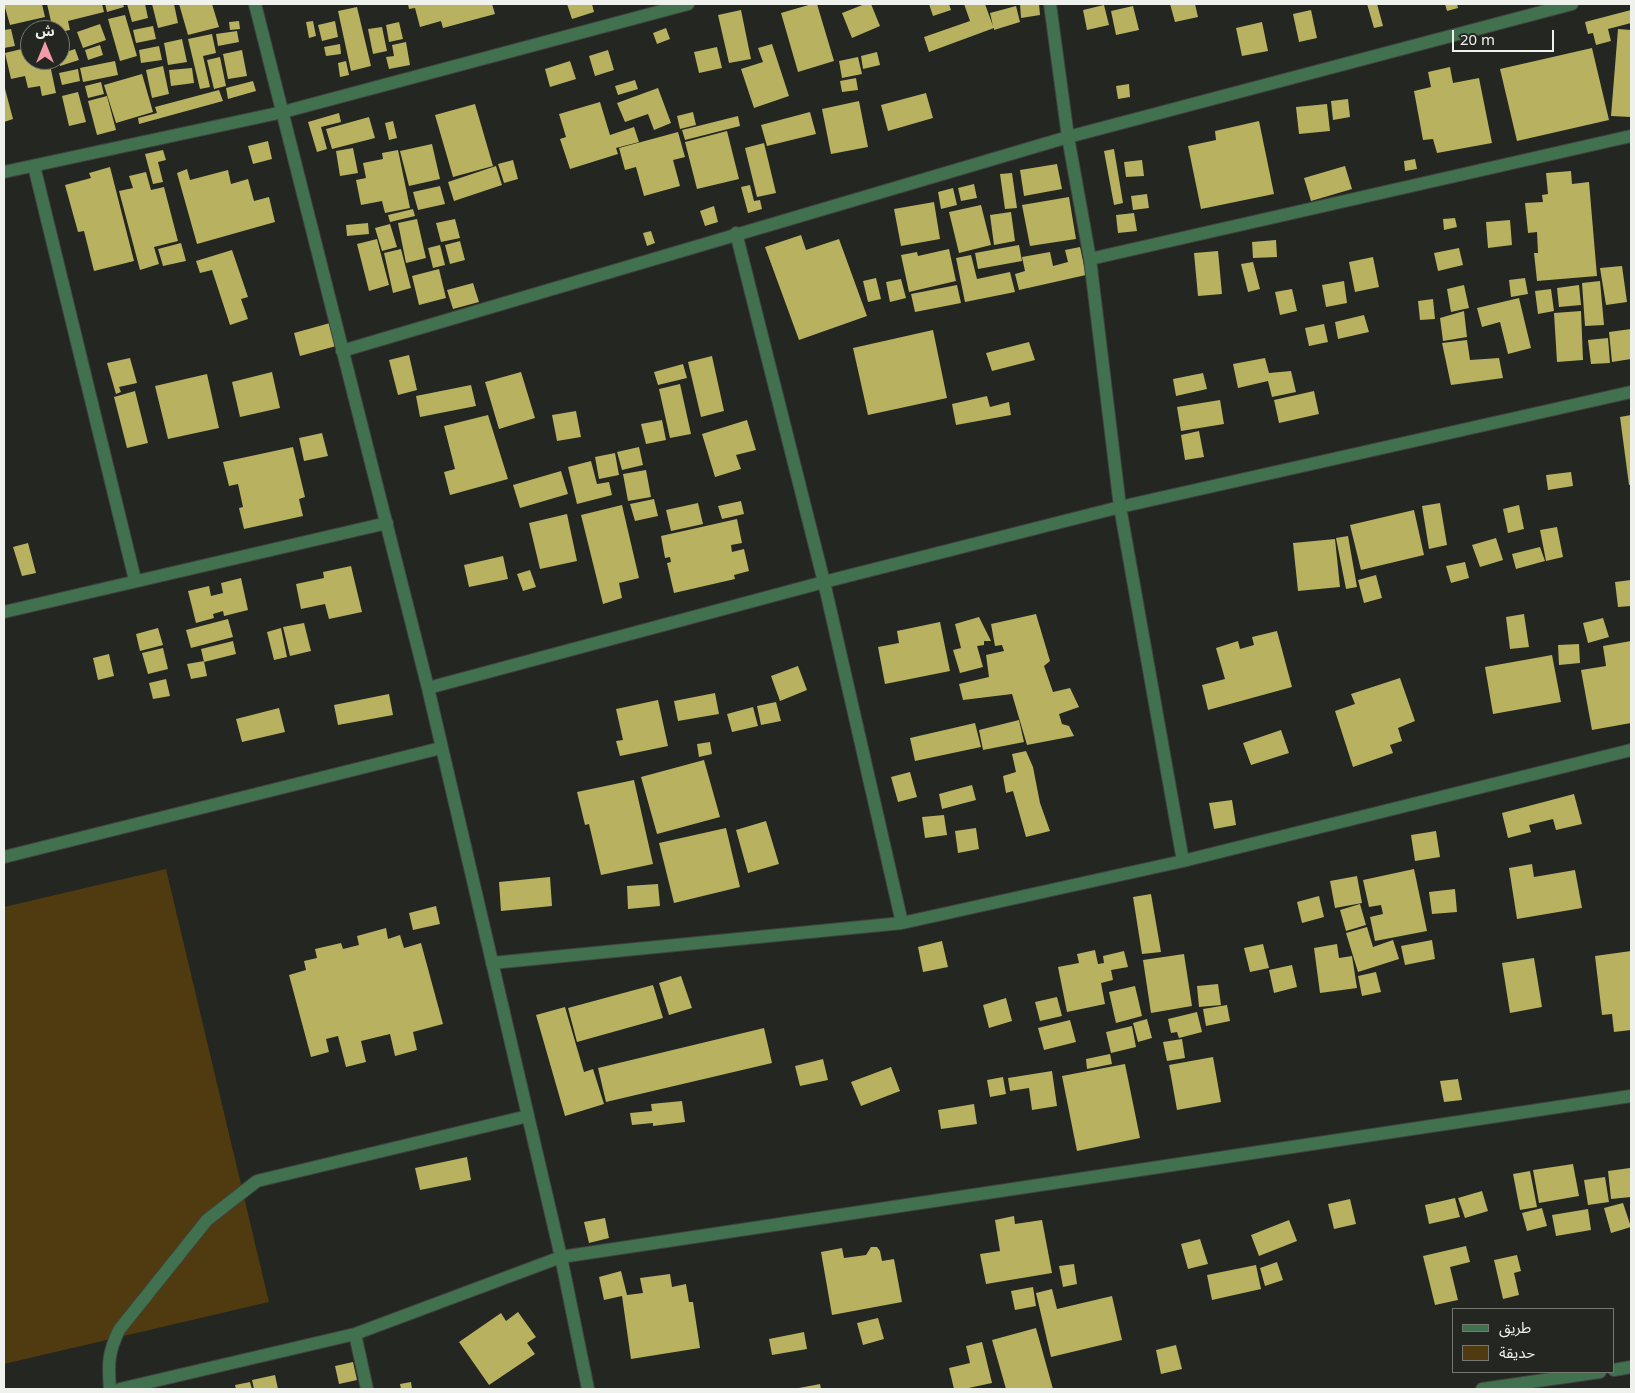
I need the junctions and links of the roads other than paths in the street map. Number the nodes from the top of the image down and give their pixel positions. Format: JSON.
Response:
{"nodes":[{"id":1,"x":255,"y":4,"type":"edge"},
{"id":2,"x":688,"y":4,"type":"edge"},
{"id":3,"x":1050,"y":4,"type":"edge"},
{"id":4,"x":1572,"y":4,"type":"edge"},
{"id":5,"x":283,"y":112,"type":"junction"},
{"id":6,"x":1631,"y":136,"type":"edge"},
{"id":7,"x":1068,"y":137,"type":"junction"},
{"id":8,"x":34,"y":166,"type":"junction"},
{"id":9,"x":4,"y":172,"type":"edge"},
{"id":10,"x":736,"y":234,"type":"junction"},
{"id":11,"x":1090,"y":259,"type":"junction"},
{"id":12,"x":342,"y":351,"type":"junction"},
{"id":13,"x":1631,"y":392,"type":"edge"},
{"id":14,"x":1120,"y":507,"type":"junction"},
{"id":15,"x":387,"y":523,"type":"junction"},
{"id":16,"x":135,"y":580,"type":"junction"},
{"id":17,"x":824,"y":582,"type":"junction"},
{"id":18,"x":4,"y":612,"type":"edge"},
{"id":19,"x":428,"y":688,"type":"junction"},
{"id":20,"x":441,"y":748,"type":"junction"},
{"id":21,"x":1631,"y":750,"type":"edge"},
{"id":22,"x":4,"y":856,"type":"edge"},
{"id":23,"x":1183,"y":861,"type":"junction"},
{"id":24,"x":902,"y":923,"type":"junction"},
{"id":25,"x":492,"y":963,"type":"junction"},
{"id":26,"x":1631,"y":1096,"type":"edge"},
{"id":27,"x":528,"y":1116,"type":"junction"},
{"id":28,"x":561,"y":1257,"type":"junction"},
{"id":29,"x":355,"y":1334,"type":"junction"},
{"id":30,"x":1631,"y":1367,"type":"edge"},
{"id":31,"x":1615,"y":1370,"type":"edge"},
{"id":32,"x":1593,"y":1373,"type":"edge"},
{"id":33,"x":110,"y":1389,"type":"edge"},
{"id":34,"x":120,"y":1389,"type":"edge"},
{"id":35,"x":367,"y":1389,"type":"edge"},
{"id":36,"x":588,"y":1389,"type":"edge"},
{"id":37,"x":1482,"y":1389,"type":"edge"}],
"edges":[{"from":1,"to":5,"type":"street"},
{"from":2,"to":5,"type":"street"},
{"from":3,"to":7,"type":"street"},
{"from":4,"to":7,"type":"street"},
{"from":5,"to":8,"type":"street"},
{"from":5,"to":12,"type":"street"},
{"from":6,"to":11,"type":"street"},
{"from":7,"to":10,"type":"street"},
{"from":7,"to":11,"type":"street"},
{"from":8,"to":9,"type":"street"},
{"from":8,"to":16,"type":"street"},
{"from":10,"to":12,"type":"street"},
{"from":10,"to":17,"type":"street"},
{"from":11,"to":14,"type":"street"},
{"from":12,"to":15,"type":"street"},
{"from":13,"to":14,"type":"street"},
{"from":14,"to":17,"type":"street"},
{"from":14,"to":23,"type":"street"},
{"from":15,"to":16,"type":"street"},
{"from":15,"to":19,"type":"street"},
{"from":16,"to":18,"type":"street"},
{"from":17,"to":19,"type":"street"},
{"from":17,"to":24,"type":"street"},
{"from":19,"to":20,"type":"street"},
{"from":20,"to":22,"type":"street"},
{"from":20,"to":25,"type":"street"},
{"from":21,"to":23,"type":"street"},
{"from":23,"to":24,"type":"street"},
{"from":24,"to":25,"type":"street"},
{"from":25,"to":27,"type":"street"},
{"from":26,"to":28,"type":"street"},
{"from":27,"to":28,"type":"street"},
{"from":27,"to":33,"type":"street"},
{"from":28,"to":29,"type":"street"},
{"from":28,"to":36,"type":"street"},
{"from":29,"to":34,"type":"street"},
{"from":29,"to":35,"type":"street"},
{"from":30,"to":31,"type":"street"},
{"from":32,"to":37,"type":"street"}]}
